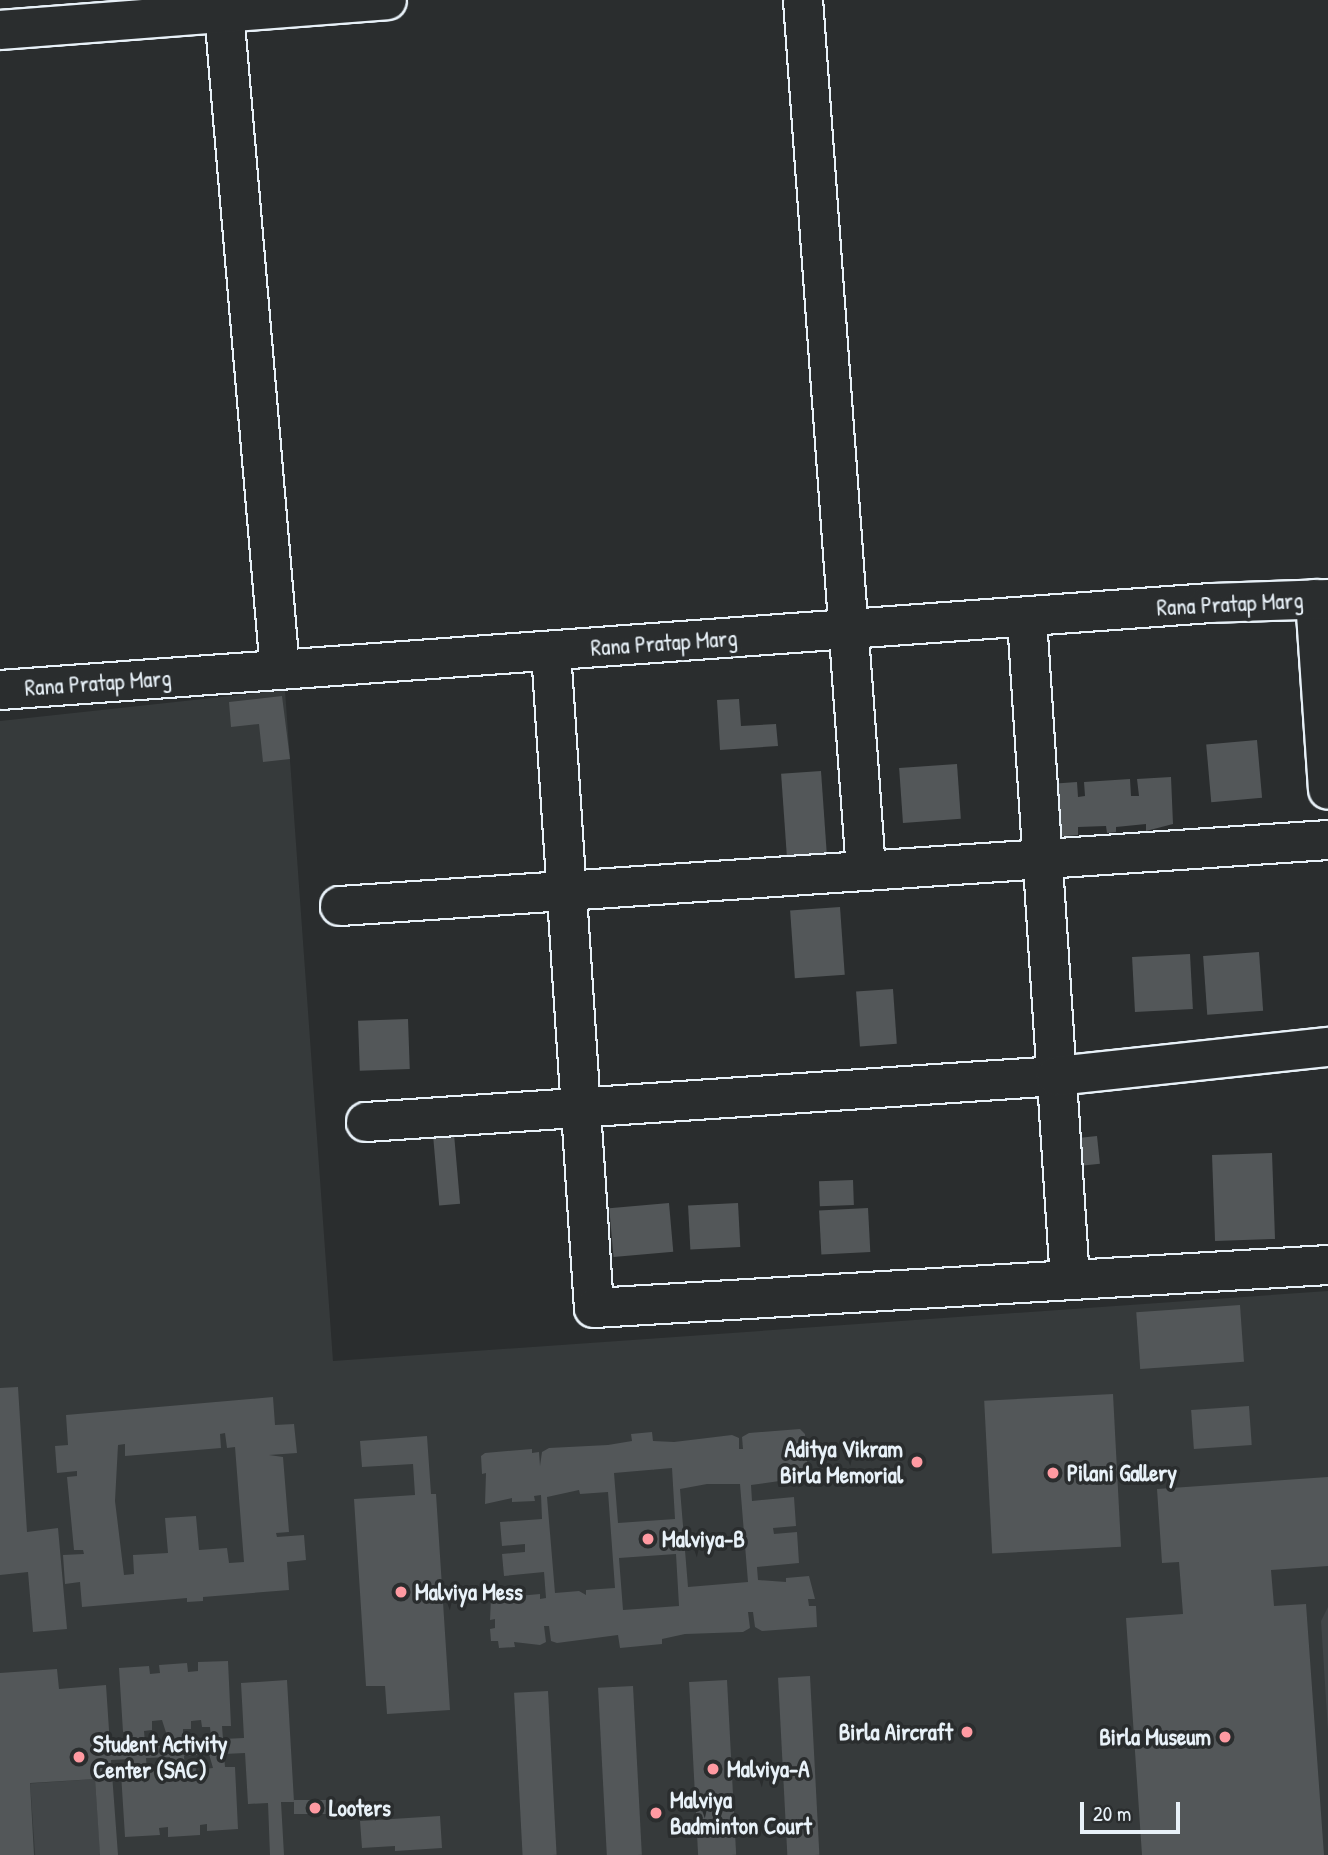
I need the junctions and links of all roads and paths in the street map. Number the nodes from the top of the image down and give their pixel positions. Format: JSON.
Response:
{"nodes":[{"id":1,"x":387,"y":0,"type":"edge"},
{"id":2,"x":803,"y":0,"type":"edge"},
{"id":3,"x":224,"y":6,"type":"edge"},
{"id":4,"x":0,"y":30,"type":"edge"},
{"id":5,"x":1322,"y":599,"type":"edge"},
{"id":6,"x":1027,"y":619,"type":"junction"},
{"id":7,"x":849,"y":631,"type":"junction"},
{"id":8,"x":551,"y":651,"type":"junction"},
{"id":9,"x":280,"y":670,"type":"junction"},
{"id":10,"x":0,"y":690,"type":"edge"},
{"id":11,"x":1328,"y":790,"type":"edge"},
{"id":12,"x":1328,"y":840,"type":"edge"},
{"id":13,"x":1042,"y":859,"type":"junction"},
{"id":14,"x":866,"y":871,"type":"junction"},
{"id":15,"x":566,"y":891,"type":"junction"},
{"id":16,"x":340,"y":906,"type":"dead end"},
{"id":17,"x":1328,"y":1047,"type":"edge"},
{"id":18,"x":1056,"y":1076,"type":"junction"},
{"id":19,"x":580,"y":1107,"type":"junction"},
{"id":20,"x":366,"y":1122,"type":"dead end"},
{"id":21,"x":1328,"y":1265,"type":"edge"},
{"id":22,"x":1070,"y":1280,"type":"junction"}],
"edges":[{"from":1,"to":3,"type":"street"},
{"from":2,"to":7,"type":"street"},
{"from":3,"to":4,"type":"street"},
{"from":3,"to":9,"type":"street"},
{"from":5,"to":6,"type":"street","name":"Rana Pratap Marg"},
{"from":5,"to":11,"type":"street"},
{"from":6,"to":7,"type":"street","name":"Rana Pratap Marg"},
{"from":6,"to":13,"type":"street"},
{"from":7,"to":8,"type":"street","name":"Rana Pratap Marg"},
{"from":7,"to":14,"type":"street"},
{"from":8,"to":9,"type":"street","name":"Rana Pratap Marg"},
{"from":8,"to":15,"type":"street"},
{"from":9,"to":10,"type":"street","name":"Rana Pratap Marg"},
{"from":12,"to":13,"type":"street"},
{"from":13,"to":14,"type":"street"},
{"from":13,"to":18,"type":"street"},
{"from":14,"to":15,"type":"street"},
{"from":15,"to":16,"type":"street"},
{"from":15,"to":19,"type":"street"},
{"from":17,"to":18,"type":"street"},
{"from":18,"to":19,"type":"street"},
{"from":18,"to":22,"type":"street"},
{"from":19,"to":20,"type":"street"},
{"from":19,"to":22,"type":"street"},
{"from":21,"to":22,"type":"street"}]}
